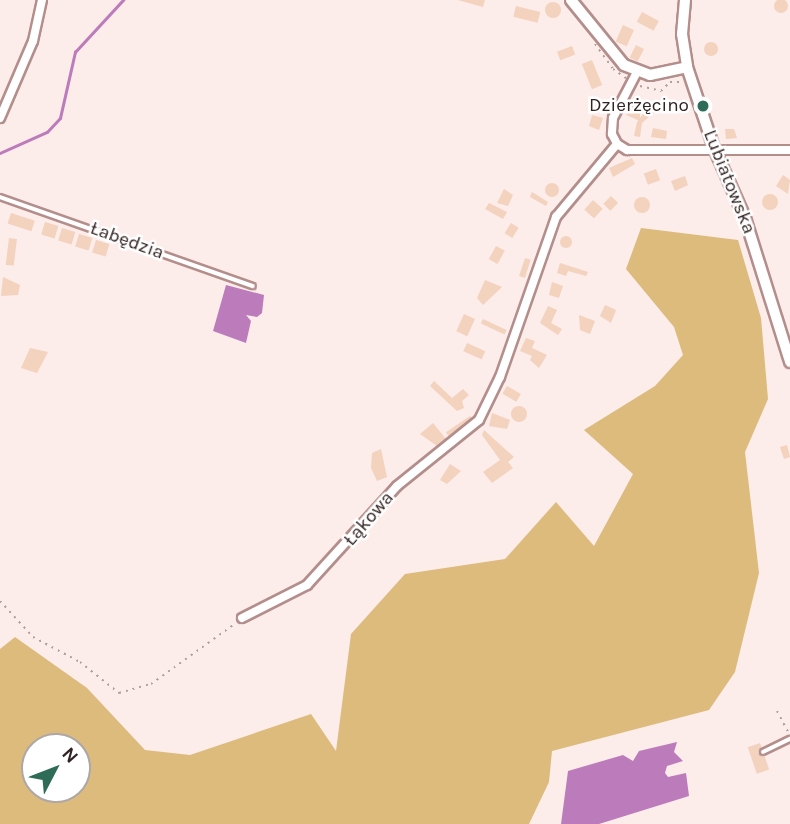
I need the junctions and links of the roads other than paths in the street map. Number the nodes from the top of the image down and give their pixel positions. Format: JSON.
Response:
{"nodes":[{"id":1,"x":42,"y":0,"type":"edge"},
{"id":2,"x":571,"y":0,"type":"edge"},
{"id":3,"x":685,"y":0,"type":"edge"},
{"id":4,"x":687,"y":68,"type":"junction"},
{"id":5,"x":634,"y":77,"type":"junction"},
{"id":6,"x":13,"y":87,"type":"junction"},
{"id":7,"x":0,"y":89,"type":"edge"},
{"id":8,"x":0,"y":118,"type":"edge"},
{"id":9,"x":617,"y":144,"type":"junction"},
{"id":10,"x":714,"y":148,"type":"junction"},
{"id":11,"x":790,"y":150,"type":"edge"},
{"id":12,"x":0,"y":197,"type":"edge"},
{"id":13,"x":253,"y":286,"type":"dead end"},
{"id":14,"x":790,"y":362,"type":"edge"},
{"id":15,"x":242,"y":618,"type":"road end"},
{"id":16,"x":790,"y":738,"type":"edge"},
{"id":17,"x":763,"y":752,"type":"dead end"}],
"edges":[{"from":1,"to":6,"type":"street"},
{"from":2,"to":5,"type":"street"},
{"from":3,"to":4,"type":"street","name":"Lubiatowska"},
{"from":4,"to":5,"type":"street"},
{"from":4,"to":10,"type":"street","name":"Lubiatowska"},
{"from":5,"to":9,"type":"street"},
{"from":6,"to":7,"type":"street"},
{"from":6,"to":8,"type":"street"},
{"from":9,"to":10,"type":"street"},
{"from":9,"to":15,"type":"street","name":"Łąkowa"},
{"from":10,"to":11,"type":"street"},
{"from":10,"to":14,"type":"street","name":"Lubiatowska"},
{"from":12,"to":13,"type":"lane","name":"Łabędzia"},
{"from":16,"to":17,"type":"lane"}]}
